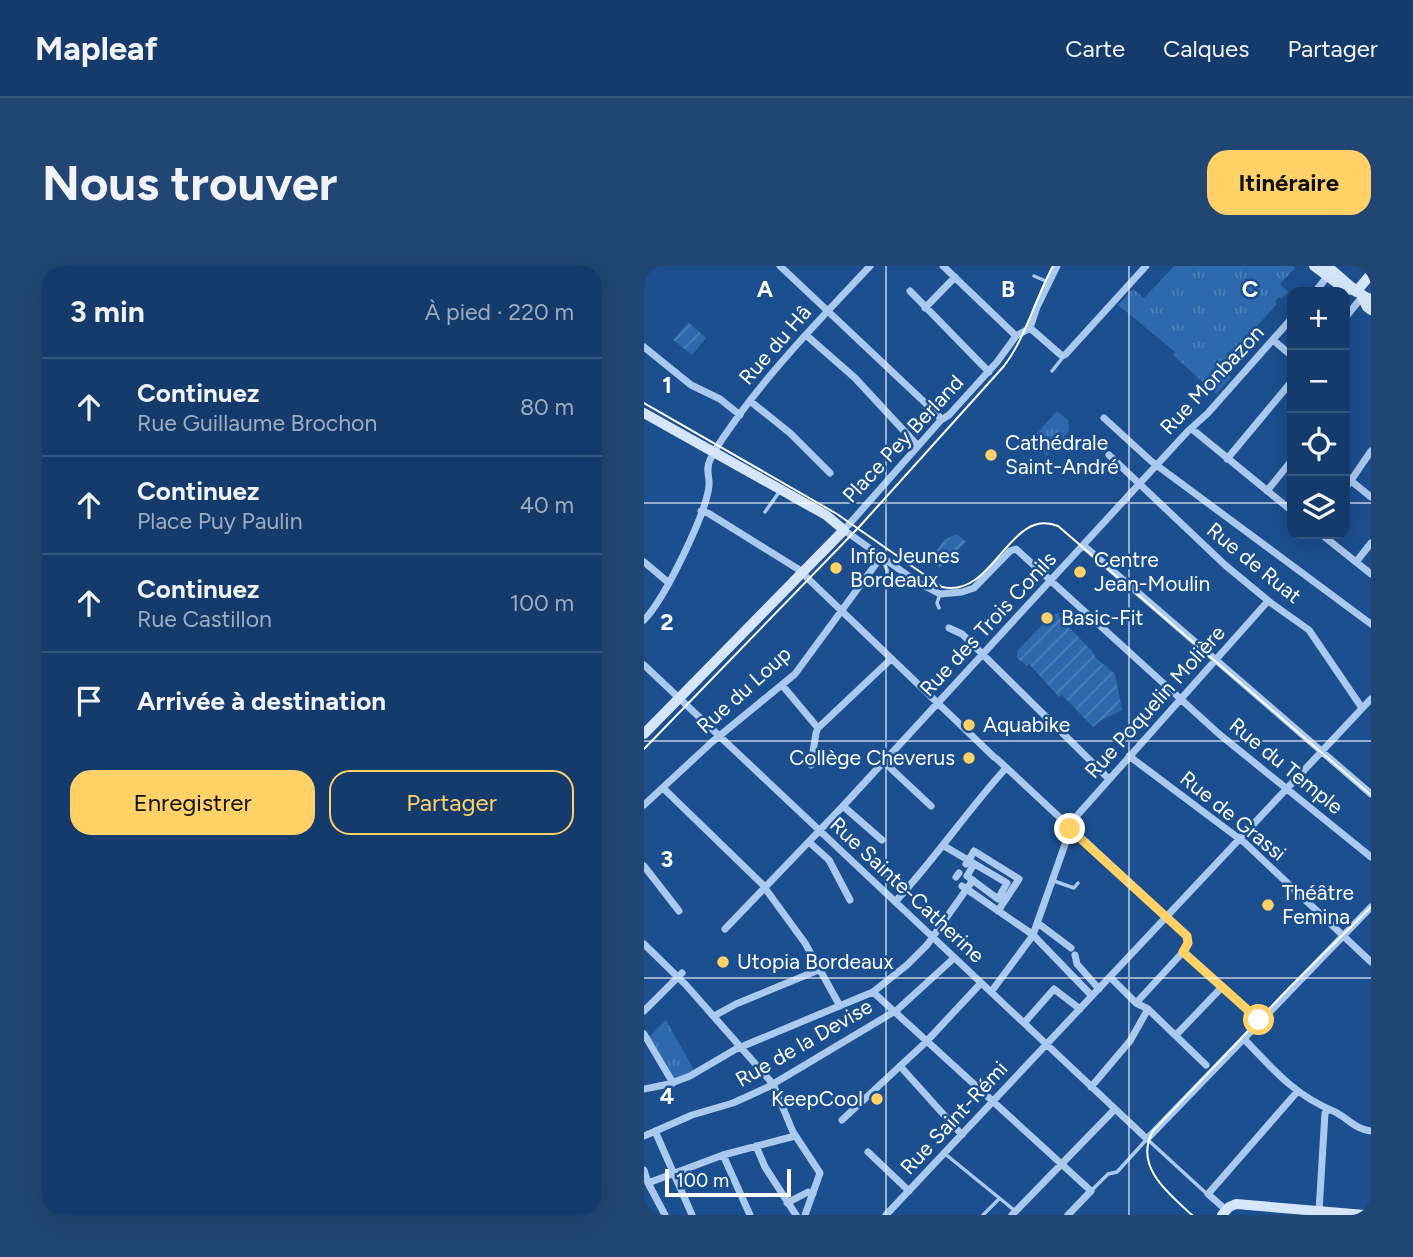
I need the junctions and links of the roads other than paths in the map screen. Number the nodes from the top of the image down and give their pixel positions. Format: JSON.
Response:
{"nodes":[{"id":1,"x":780,"y":266,"type":"edge"},
{"id":2,"x":870,"y":266,"type":"edge"},
{"id":3,"x":943,"y":266,"type":"edge"},
{"id":4,"x":1057,"y":266,"type":"edge"},
{"id":5,"x":1146,"y":266,"type":"edge"},
{"id":6,"x":1314,"y":266,"type":"edge"},
{"id":7,"x":1328,"y":270,"type":"edge"},
{"id":8,"x":1371,"y":274,"type":"edge"},
{"id":9,"x":1034,"y":276,"type":"dead end"},
{"id":10,"x":955,"y":277,"type":"junction"},
{"id":11,"x":1048,"y":282,"type":"junction"},
{"id":12,"x":1318,"y":287,"type":"edge"},
{"id":13,"x":910,"y":291,"type":"dead end"},
{"id":14,"x":1360,"y":294,"type":"edge"},
{"id":15,"x":925,"y":308,"type":"junction"},
{"id":16,"x":1350,"y":310,"type":"edge"},
{"id":17,"x":1371,"y":310,"type":"edge"},
{"id":18,"x":827,"y":311,"type":"junction"},
{"id":19,"x":1287,"y":324,"type":"edge"},
{"id":20,"x":1030,"y":328,"type":"junction"},
{"id":21,"x":806,"y":335,"type":"junction"},
{"id":22,"x":1016,"y":335,"type":"junction"},
{"id":23,"x":1273,"y":340,"type":"junction"},
{"id":24,"x":644,"y":347,"type":"edge"},
{"id":25,"x":1287,"y":352,"type":"edge"},
{"id":26,"x":1065,"y":355,"type":"junction"},
{"id":27,"x":1052,"y":371,"type":"dead end"},
{"id":28,"x":989,"y":372,"type":"junction"},
{"id":29,"x":1287,"y":387,"type":"edge"},
{"id":30,"x":750,"y":401,"type":"junction"},
{"id":31,"x":644,"y":413,"type":"edge"},
{"id":32,"x":740,"y":415,"type":"junction"},
{"id":33,"x":1104,"y":418,"type":"dead end"},
{"id":34,"x":941,"y":420,"type":"junction"},
{"id":35,"x":1192,"y":429,"type":"junction"},
{"id":36,"x":918,"y":446,"type":"junction"},
{"id":37,"x":1371,"y":451,"type":"edge"},
{"id":38,"x":714,"y":453,"type":"junction"},
{"id":39,"x":1109,"y":455,"type":"dead end"},
{"id":40,"x":1227,"y":459,"type":"junction"},
{"id":41,"x":1158,"y":465,"type":"junction"},
{"id":42,"x":1287,"y":466,"type":"edge"},
{"id":43,"x":830,"y":473,"type":"dead end"},
{"id":44,"x":1350,"y":477,"type":"edge"},
{"id":45,"x":1350,"y":481,"type":"edge"},
{"id":46,"x":1140,"y":485,"type":"junction"},
{"id":47,"x":781,"y":489,"type":"junction"},
{"id":48,"x":1267,"y":491,"type":"junction"},
{"id":49,"x":1371,"y":497,"type":"edge"},
{"id":50,"x":1287,"y":507,"type":"edge"},
{"id":51,"x":701,"y":511,"type":"junction"},
{"id":52,"x":765,"y":512,"type":"dead end"},
{"id":53,"x":844,"y":530,"type":"junction"},
{"id":54,"x":1327,"y":539,"type":"edge"},
{"id":55,"x":1371,"y":543,"type":"edge"},
{"id":56,"x":1084,"y":546,"type":"junction"},
{"id":57,"x":881,"y":557,"type":"junction"},
{"id":58,"x":644,"y":562,"type":"edge"},
{"id":59,"x":1356,"y":562,"type":"junction"},
{"id":60,"x":802,"y":574,"type":"junction"},
{"id":61,"x":1371,"y":574,"type":"edge"},
{"id":62,"x":1052,"y":581,"type":"junction"},
{"id":63,"x":897,"y":582,"type":"dead end"},
{"id":64,"x":669,"y":583,"type":"junction"},
{"id":65,"x":940,"y":594,"type":"junction"},
{"id":66,"x":1268,"y":601,"type":"junction"},
{"id":67,"x":939,"y":608,"type":"dead end"},
{"id":68,"x":841,"y":612,"type":"junction"},
{"id":69,"x":644,"y":620,"type":"edge"},
{"id":70,"x":1371,"y":625,"type":"edge"},
{"id":71,"x":949,"y":628,"type":"dead end"},
{"id":72,"x":984,"y":655,"type":"junction"},
{"id":73,"x":891,"y":659,"type":"junction"},
{"id":74,"x":1216,"y":660,"type":"junction"},
{"id":75,"x":644,"y":665,"type":"edge"},
{"id":76,"x":782,"y":685,"type":"junction"},
{"id":77,"x":679,"y":698,"type":"junction"},
{"id":78,"x":1371,"y":699,"type":"edge"},
{"id":79,"x":1181,"y":701,"type":"junction"},
{"id":80,"x":938,"y":704,"type":"junction"},
{"id":81,"x":1362,"y":708,"type":"junction"},
{"id":82,"x":818,"y":728,"type":"junction"},
{"id":83,"x":644,"y":734,"type":"edge"},
{"id":84,"x":719,"y":736,"type":"junction"},
{"id":85,"x":1322,"y":751,"type":"junction"},
{"id":86,"x":1129,"y":757,"type":"junction"},
{"id":87,"x":884,"y":762,"type":"junction"},
{"id":88,"x":811,"y":765,"type":"dead end"},
{"id":89,"x":1006,"y":768,"type":"junction"},
{"id":90,"x":1109,"y":779,"type":"junction"},
{"id":91,"x":663,"y":788,"type":"junction"},
{"id":92,"x":1286,"y":789,"type":"junction"},
{"id":93,"x":1371,"y":794,"type":"edge"},
{"id":94,"x":646,"y":800,"type":"edge"},
{"id":95,"x":844,"y":806,"type":"junction"},
{"id":96,"x":931,"y":806,"type":"dead end"},
{"id":97,"x":1070,"y":829,"type":"junction"},
{"id":98,"x":820,"y":831,"type":"junction"},
{"id":99,"x":1240,"y":839,"type":"junction"},
{"id":100,"x":882,"y":840,"type":"dead end"},
{"id":101,"x":809,"y":842,"type":"junction"},
{"id":102,"x":944,"y":846,"type":"junction"},
{"id":103,"x":1371,"y":857,"type":"edge"},
{"id":104,"x":970,"y":862,"type":"junction"},
{"id":105,"x":644,"y":866,"type":"edge"},
{"id":106,"x":1052,"y":881,"type":"junction"},
{"id":107,"x":1077,"y":883,"type":"dead end"},
{"id":108,"x":962,"y":886,"type":"dead end"},
{"id":109,"x":974,"y":886,"type":"junction"},
{"id":110,"x":765,"y":888,"type":"junction"},
{"id":111,"x":850,"y":900,"type":"dead end"},
{"id":112,"x":895,"y":902,"type":"junction"},
{"id":113,"x":1371,"y":906,"type":"edge"},
{"id":114,"x":679,"y":911,"type":"dead end"},
{"id":115,"x":998,"y":911,"type":"junction"},
{"id":116,"x":1166,"y":917,"type":"junction"},
{"id":117,"x":725,"y":929,"type":"dead end"},
{"id":118,"x":1034,"y":932,"type":"junction"},
{"id":119,"x":1343,"y":936,"type":"junction"},
{"id":120,"x":932,"y":937,"type":"junction"},
{"id":121,"x":644,"y":944,"type":"edge"},
{"id":122,"x":1183,"y":952,"type":"junction"},
{"id":123,"x":954,"y":958,"type":"junction"},
{"id":124,"x":1371,"y":962,"type":"edge"},
{"id":125,"x":821,"y":970,"type":"junction"},
{"id":126,"x":680,"y":975,"type":"junction"},
{"id":127,"x":1110,"y":976,"type":"junction"},
{"id":128,"x":981,"y":983,"type":"junction"},
{"id":129,"x":1222,"y":987,"type":"junction"},
{"id":130,"x":1098,"y":989,"type":"junction"},
{"id":131,"x":873,"y":992,"type":"junction"},
{"id":132,"x":991,"y":992,"type":"junction"},
{"id":133,"x":1092,"y":996,"type":"junction"},
{"id":134,"x":1136,"y":1003,"type":"junction"},
{"id":135,"x":840,"y":1006,"type":"junction"},
{"id":136,"x":1080,"y":1009,"type":"junction"},
{"id":137,"x":1148,"y":1009,"type":"junction"},
{"id":138,"x":644,"y":1011,"type":"edge"},
{"id":139,"x":894,"y":1012,"type":"junction"},
{"id":140,"x":715,"y":1016,"type":"junction"},
{"id":141,"x":1260,"y":1021,"type":"junction"},
{"id":142,"x":1024,"y":1023,"type":"junction"},
{"id":143,"x":644,"y":1034,"type":"edge"},
{"id":144,"x":1175,"y":1035,"type":"junction"},
{"id":145,"x":1244,"y":1039,"type":"junction"},
{"id":146,"x":926,"y":1042,"type":"junction"},
{"id":147,"x":1046,"y":1045,"type":"junction"},
{"id":148,"x":742,"y":1047,"type":"junction"},
{"id":149,"x":1206,"y":1065,"type":"dead end"},
{"id":150,"x":900,"y":1066,"type":"junction"},
{"id":151,"x":673,"y":1083,"type":"junction"},
{"id":152,"x":773,"y":1084,"type":"junction"},
{"id":153,"x":1091,"y":1087,"type":"junction"},
{"id":154,"x":644,"y":1089,"type":"edge"},
{"id":155,"x":1297,"y":1092,"type":"junction"},
{"id":156,"x":993,"y":1102,"type":"junction"},
{"id":157,"x":1115,"y":1109,"type":"junction"},
{"id":158,"x":1328,"y":1110,"type":"junction"},
{"id":159,"x":842,"y":1120,"type":"dead end"},
{"id":160,"x":655,"y":1131,"type":"junction"},
{"id":161,"x":1371,"y":1131,"type":"edge"},
{"id":162,"x":794,"y":1134,"type":"junction"},
{"id":163,"x":962,"y":1135,"type":"junction"},
{"id":164,"x":644,"y":1136,"type":"edge"},
{"id":165,"x":1147,"y":1139,"type":"junction"},
{"id":166,"x":756,"y":1146,"type":"junction"},
{"id":167,"x":868,"y":1152,"type":"dead end"},
{"id":168,"x":944,"y":1153,"type":"junction"},
{"id":169,"x":723,"y":1155,"type":"junction"},
{"id":170,"x":1062,"y":1164,"type":"junction"},
{"id":171,"x":644,"y":1170,"type":"edge"},
{"id":172,"x":674,"y":1173,"type":"junction"},
{"id":173,"x":649,"y":1185,"type":"junction"},
{"id":174,"x":909,"y":1191,"type":"junction"},
{"id":175,"x":1091,"y":1191,"type":"junction"},
{"id":176,"x":813,"y":1194,"type":"junction"},
{"id":177,"x":1208,"y":1195,"type":"junction"},
{"id":178,"x":999,"y":1199,"type":"junction"},
{"id":179,"x":787,"y":1203,"type":"junction"},
{"id":180,"x":1319,"y":1211,"type":"junction"},
{"id":181,"x":1014,"y":1213,"type":"edge"},
{"id":182,"x":1225,"y":1214,"type":"edge"},
{"id":183,"x":666,"y":1215,"type":"edge"},
{"id":184,"x":692,"y":1215,"type":"edge"},
{"id":185,"x":750,"y":1215,"type":"edge"},
{"id":186,"x":796,"y":1215,"type":"edge"},
{"id":187,"x":805,"y":1215,"type":"edge"},
{"id":188,"x":886,"y":1215,"type":"edge"},
{"id":189,"x":983,"y":1215,"type":"edge"},
{"id":190,"x":1069,"y":1215,"type":"edge"},
{"id":191,"x":1365,"y":1215,"type":"edge"}],
"edges":[{"from":1,"to":18,"type":"street"},
{"from":2,"to":18,"type":"street","name":"Rue du Hâ"},
{"from":3,"to":10,"type":"street"},
{"from":4,"to":11,"type":"street"},
{"from":5,"to":26,"type":"street"},
{"from":6,"to":7,"type":"street"},
{"from":7,"to":12,"type":"street"},
{"from":7,"to":14,"type":"street"},
{"from":8,"to":14,"type":"street"},
{"from":9,"to":11,"type":"lane"},
{"from":10,"to":15,"type":"street"},
{"from":10,"to":22,"type":"street"},
{"from":11,"to":20,"type":"street"},
{"from":13,"to":15,"type":"street"},
{"from":14,"to":16,"type":"street"},
{"from":14,"to":17,"type":"street"},
{"from":15,"to":28,"type":"street"},
{"from":18,"to":21,"type":"street","name":"Rue du Hâ"},
{"from":18,"to":34,"type":"street"},
{"from":19,"to":23,"type":"street","name":"Rue Monbazon"},
{"from":20,"to":22,"type":"street"},
{"from":20,"to":26,"type":"street"},
{"from":21,"to":30,"type":"street","name":"Rue du Hâ"},
{"from":21,"to":36,"type":"street"},
{"from":22,"to":28,"type":"street","name":"Place Pey Berland"},
{"from":23,"to":25,"type":"street"},
{"from":23,"to":35,"type":"street","name":"Rue Monbazon"},
{"from":24,"to":32,"type":"street"},
{"from":26,"to":27,"type":"lane"},
{"from":28,"to":34,"type":"street","name":"Place Pey Berland"},
{"from":29,"to":40,"type":"street"},
{"from":30,"to":32,"type":"street","name":"Rue du Hâ"},
{"from":30,"to":43,"type":"street"},
{"from":31,"to":38,"type":"street"},
{"from":32,"to":38,"type":"street","name":"Rue du Hâ"},
{"from":33,"to":41,"type":"street"},
{"from":34,"to":36,"type":"street","name":"Place Pey Berland"},
{"from":35,"to":40,"type":"street"},
{"from":35,"to":41,"type":"street","name":"Rue Monbazon"},
{"from":36,"to":53,"type":"street","name":"Place Pey Berland"},
{"from":37,"to":44,"type":"street"},
{"from":38,"to":47,"type":"street"},
{"from":38,"to":51,"type":"street"},
{"from":39,"to":46,"type":"street","name":"Rue de Ruat"},
{"from":40,"to":48,"type":"street"},
{"from":41,"to":46,"type":"street","name":"Rue des Trois Conils"},
{"from":41,"to":70,"type":"street"},
{"from":42,"to":48,"type":"street"},
{"from":45,"to":49,"type":"street"},
{"from":46,"to":56,"type":"street","name":"Rue des Trois Conils"},
{"from":46,"to":66,"type":"street","name":"Rue de Ruat"},
{"from":47,"to":52,"type":"lane"},
{"from":47,"to":53,"type":"street"},
{"from":48,"to":50,"type":"street"},
{"from":51,"to":60,"type":"street"},
{"from":51,"to":64,"type":"street"},
{"from":53,"to":57,"type":"street","name":"Place Pey Berland"},
{"from":53,"to":60,"type":"street"},
{"from":54,"to":59,"type":"street"},
{"from":55,"to":59,"type":"street"},
{"from":56,"to":62,"type":"street","name":"Rue des Trois Conils"},
{"from":56,"to":74,"type":"street"},
{"from":57,"to":63,"type":"lane"},
{"from":57,"to":65,"type":"street","name":"Place Pey Berland"},
{"from":57,"to":68,"type":"street","name":"Rue du Loup"},
{"from":58,"to":64,"type":"street"},
{"from":59,"to":61,"type":"street"},
{"from":60,"to":68,"type":"street"},
{"from":60,"to":77,"type":"street"},
{"from":62,"to":65,"type":"street","name":"Rue du Temple"},
{"from":62,"to":72,"type":"street","name":"Rue des Trois Conils"},
{"from":62,"to":79,"type":"street","name":"Rue du Temple"},
{"from":64,"to":69,"type":"street"},
{"from":65,"to":67,"type":"lane"},
{"from":66,"to":74,"type":"street","name":"Rue Poquelin Molière"},
{"from":66,"to":81,"type":"street","name":"Rue de Ruat"},
{"from":68,"to":73,"type":"street"},
{"from":68,"to":76,"type":"street","name":"Rue du Loup"},
{"from":71,"to":72,"type":"street"},
{"from":72,"to":80,"type":"street","name":"Rue des Trois Conils"},
{"from":72,"to":90,"type":"street"},
{"from":73,"to":80,"type":"street"},
{"from":73,"to":82,"type":"street"},
{"from":74,"to":79,"type":"street","name":"Rue Poquelin Molière"},
{"from":74,"to":85,"type":"street"},
{"from":75,"to":77,"type":"street","name":"Rue Sainte-Catherine"},
{"from":76,"to":82,"type":"street"},
{"from":76,"to":84,"type":"street","name":"Rue du Loup"},
{"from":77,"to":83,"type":"street"},
{"from":77,"to":84,"type":"street","name":"Rue Sainte-Catherine"},
{"from":78,"to":81,"type":"street","name":"Rue Saint-Rémi"},
{"from":79,"to":86,"type":"street","name":"Rue Poquelin Molière"},
{"from":79,"to":92,"type":"street","name":"Rue du Temple"},
{"from":80,"to":87,"type":"street","name":"Rue des Trois Conils"},
{"from":80,"to":89,"type":"street"},
{"from":81,"to":85,"type":"street","name":"Rue Saint-Rémi"},
{"from":82,"to":88,"type":"street"},
{"from":84,"to":91,"type":"street","name":"Rue du Loup"},
{"from":84,"to":98,"type":"street","name":"Rue Sainte-Catherine"},
{"from":85,"to":92,"type":"street","name":"Rue Saint-Rémi"},
{"from":85,"to":93,"type":"street"},
{"from":86,"to":90,"type":"street","name":"Rue Poquelin Molière"},
{"from":86,"to":99,"type":"street","name":"Rue de Grassi"},
{"from":87,"to":95,"type":"street","name":"Rue des Trois Conils"},
{"from":87,"to":96,"type":"street"},
{"from":89,"to":97,"type":"street"},
{"from":89,"to":102,"type":"street"},
{"from":90,"to":97,"type":"street","name":"Rue Poquelin Molière"},
{"from":91,"to":94,"type":"street","name":"Rue du Loup"},
{"from":91,"to":110,"type":"street"},
{"from":92,"to":99,"type":"street","name":"Rue Saint-Rémi"},
{"from":92,"to":103,"type":"street","name":"Rue du Temple"},
{"from":95,"to":98,"type":"street","name":"Rue des Trois Conils"},
{"from":95,"to":100,"type":"street"},
{"from":97,"to":106,"type":"street","name":"Rue Poquelin Molière"},
{"from":97,"to":116,"type":"street"},
{"from":98,"to":101,"type":"street","name":"Rue des Trois Conils"},
{"from":98,"to":112,"type":"street","name":"Rue Sainte-Catherine"},
{"from":99,"to":116,"type":"street","name":"Rue Saint-Rémi"},
{"from":99,"to":119,"type":"street","name":"Rue de Grassi"},
{"from":101,"to":110,"type":"street","name":"Rue des Trois Conils"},
{"from":101,"to":111,"type":"street"},
{"from":102,"to":104,"type":"street"},
{"from":102,"to":112,"type":"street"},
{"from":104,"to":109,"type":"street"},
{"from":104,"to":109,"type":"street"},
{"from":104,"to":115,"type":"street"},
{"from":105,"to":114,"type":"street"},
{"from":106,"to":107,"type":"lane"},
{"from":106,"to":118,"type":"street","name":"Rue Poquelin Molière"},
{"from":108,"to":109,"type":"street","bridge":true},
{"from":109,"to":115,"type":"street"},
{"from":109,"to":120,"type":"street"},
{"from":110,"to":117,"type":"street","name":"Rue des Trois Conils"},
{"from":110,"to":125,"type":"street"},
{"from":112,"to":120,"type":"street","name":"Rue Sainte-Catherine"},
{"from":113,"to":119,"type":"street"},
{"from":115,"to":118,"type":"street"},
{"from":116,"to":122,"type":"street"},
{"from":116,"to":127,"type":"street","name":"Rue Saint-Rémi"},
{"from":118,"to":130,"type":"street"},
{"from":118,"to":132,"type":"street","name":"Rue Poquelin Molière"},
{"from":118,"to":133,"type":"street"},
{"from":119,"to":124,"type":"street","name":"Rue de Grassi"},
{"from":119,"to":141,"type":"street"},
{"from":120,"to":123,"type":"street","name":"Rue Sainte-Catherine"},
{"from":120,"to":131,"type":"street"},
{"from":121,"to":126,"type":"street"},
{"from":122,"to":129,"type":"street"},
{"from":122,"to":134,"type":"street"},
{"from":123,"to":128,"type":"street","name":"Rue Sainte-Catherine"},
{"from":123,"to":139,"type":"street","name":"Rue de la Devise"},
{"from":125,"to":135,"type":"street"},
{"from":125,"to":140,"type":"street"},
{"from":126,"to":138,"type":"street"},
{"from":126,"to":140,"type":"street"},
{"from":127,"to":130,"type":"street","name":"Rue Saint-Rémi"},
{"from":127,"to":134,"type":"street"},
{"from":128,"to":132,"type":"street","name":"Rue Sainte-Catherine"},
{"from":128,"to":146,"type":"street"},
{"from":129,"to":141,"type":"street"},
{"from":129,"to":144,"type":"street"},
{"from":130,"to":133,"type":"street","name":"Rue Saint-Rémi"},
{"from":131,"to":135,"type":"street"},
{"from":131,"to":139,"type":"street"},
{"from":132,"to":142,"type":"street","name":"Rue Sainte-Catherine"},
{"from":133,"to":136,"type":"street","name":"Rue Saint-Rémi"},
{"from":134,"to":137,"type":"street"},
{"from":135,"to":148,"type":"street"},
{"from":136,"to":142,"type":"street"},
{"from":136,"to":147,"type":"street","name":"Rue Saint-Rémi"},
{"from":137,"to":144,"type":"street"},
{"from":137,"to":153,"type":"street"},
{"from":139,"to":146,"type":"street"},
{"from":139,"to":152,"type":"street","name":"Rue de la Devise"},
{"from":140,"to":148,"type":"street"},
{"from":141,"to":145,"type":"street"},
{"from":142,"to":147,"type":"street","name":"Rue Sainte-Catherine"},
{"from":143,"to":151,"type":"street"},
{"from":144,"to":149,"type":"street"},
{"from":145,"to":155,"type":"street"},
{"from":145,"to":165,"type":"street"},
{"from":146,"to":150,"type":"street"},
{"from":146,"to":156,"type":"street"},
{"from":147,"to":153,"type":"street","name":"Rue Sainte-Catherine"},
{"from":147,"to":156,"type":"street","name":"Rue Saint-Rémi"},
{"from":148,"to":151,"type":"street"},
{"from":148,"to":152,"type":"street"},
{"from":150,"to":159,"type":"street"},
{"from":150,"to":163,"type":"street"},
{"from":151,"to":154,"type":"street"},
{"from":152,"to":160,"type":"street","name":"Rue de la Devise"},
{"from":152,"to":162,"type":"street"},
{"from":153,"to":157,"type":"street","name":"Rue Sainte-Catherine"},
{"from":155,"to":158,"type":"street"},
{"from":155,"to":177,"type":"street"},
{"from":156,"to":163,"type":"street","name":"Rue Saint-Rémi"},
{"from":156,"to":170,"type":"street"},
{"from":157,"to":165,"type":"street","name":"Rue Sainte-Catherine"},
{"from":157,"to":170,"type":"street"},
{"from":158,"to":161,"type":"street"},
{"from":158,"to":180,"type":"street"},
{"from":160,"to":164,"type":"street","name":"Rue de la Devise"},
{"from":160,"to":172,"type":"street"},
{"from":162,"to":166,"type":"street"},
{"from":162,"to":176,"type":"street"},
{"from":163,"to":168,"type":"street","name":"Rue Saint-Rémi"},
{"from":165,"to":175,"type":"lane"},
{"from":165,"to":177,"type":"lane"},
{"from":166,"to":169,"type":"street"},
{"from":166,"to":179,"type":"street"},
{"from":167,"to":174,"type":"street"},
{"from":168,"to":174,"type":"street","name":"Rue Saint-Rémi"},
{"from":168,"to":178,"type":"lane"},
{"from":169,"to":172,"type":"street"},
{"from":169,"to":185,"type":"street"},
{"from":170,"to":175,"type":"street"},
{"from":170,"to":181,"type":"street"},
{"from":171,"to":173,"type":"street"},
{"from":172,"to":173,"type":"street"},
{"from":172,"to":184,"type":"street"},
{"from":173,"to":183,"type":"street"},
{"from":174,"to":188,"type":"street","name":"Rue Saint-Rémi"},
{"from":175,"to":190,"type":"street"},
{"from":176,"to":179,"type":"street"},
{"from":176,"to":187,"type":"street"},
{"from":177,"to":182,"type":"street"},
{"from":178,"to":181,"type":"lane"},
{"from":178,"to":189,"type":"lane"},
{"from":179,"to":186,"type":"street"},
{"from":180,"to":182,"type":"street"},
{"from":180,"to":191,"type":"street"}]}
